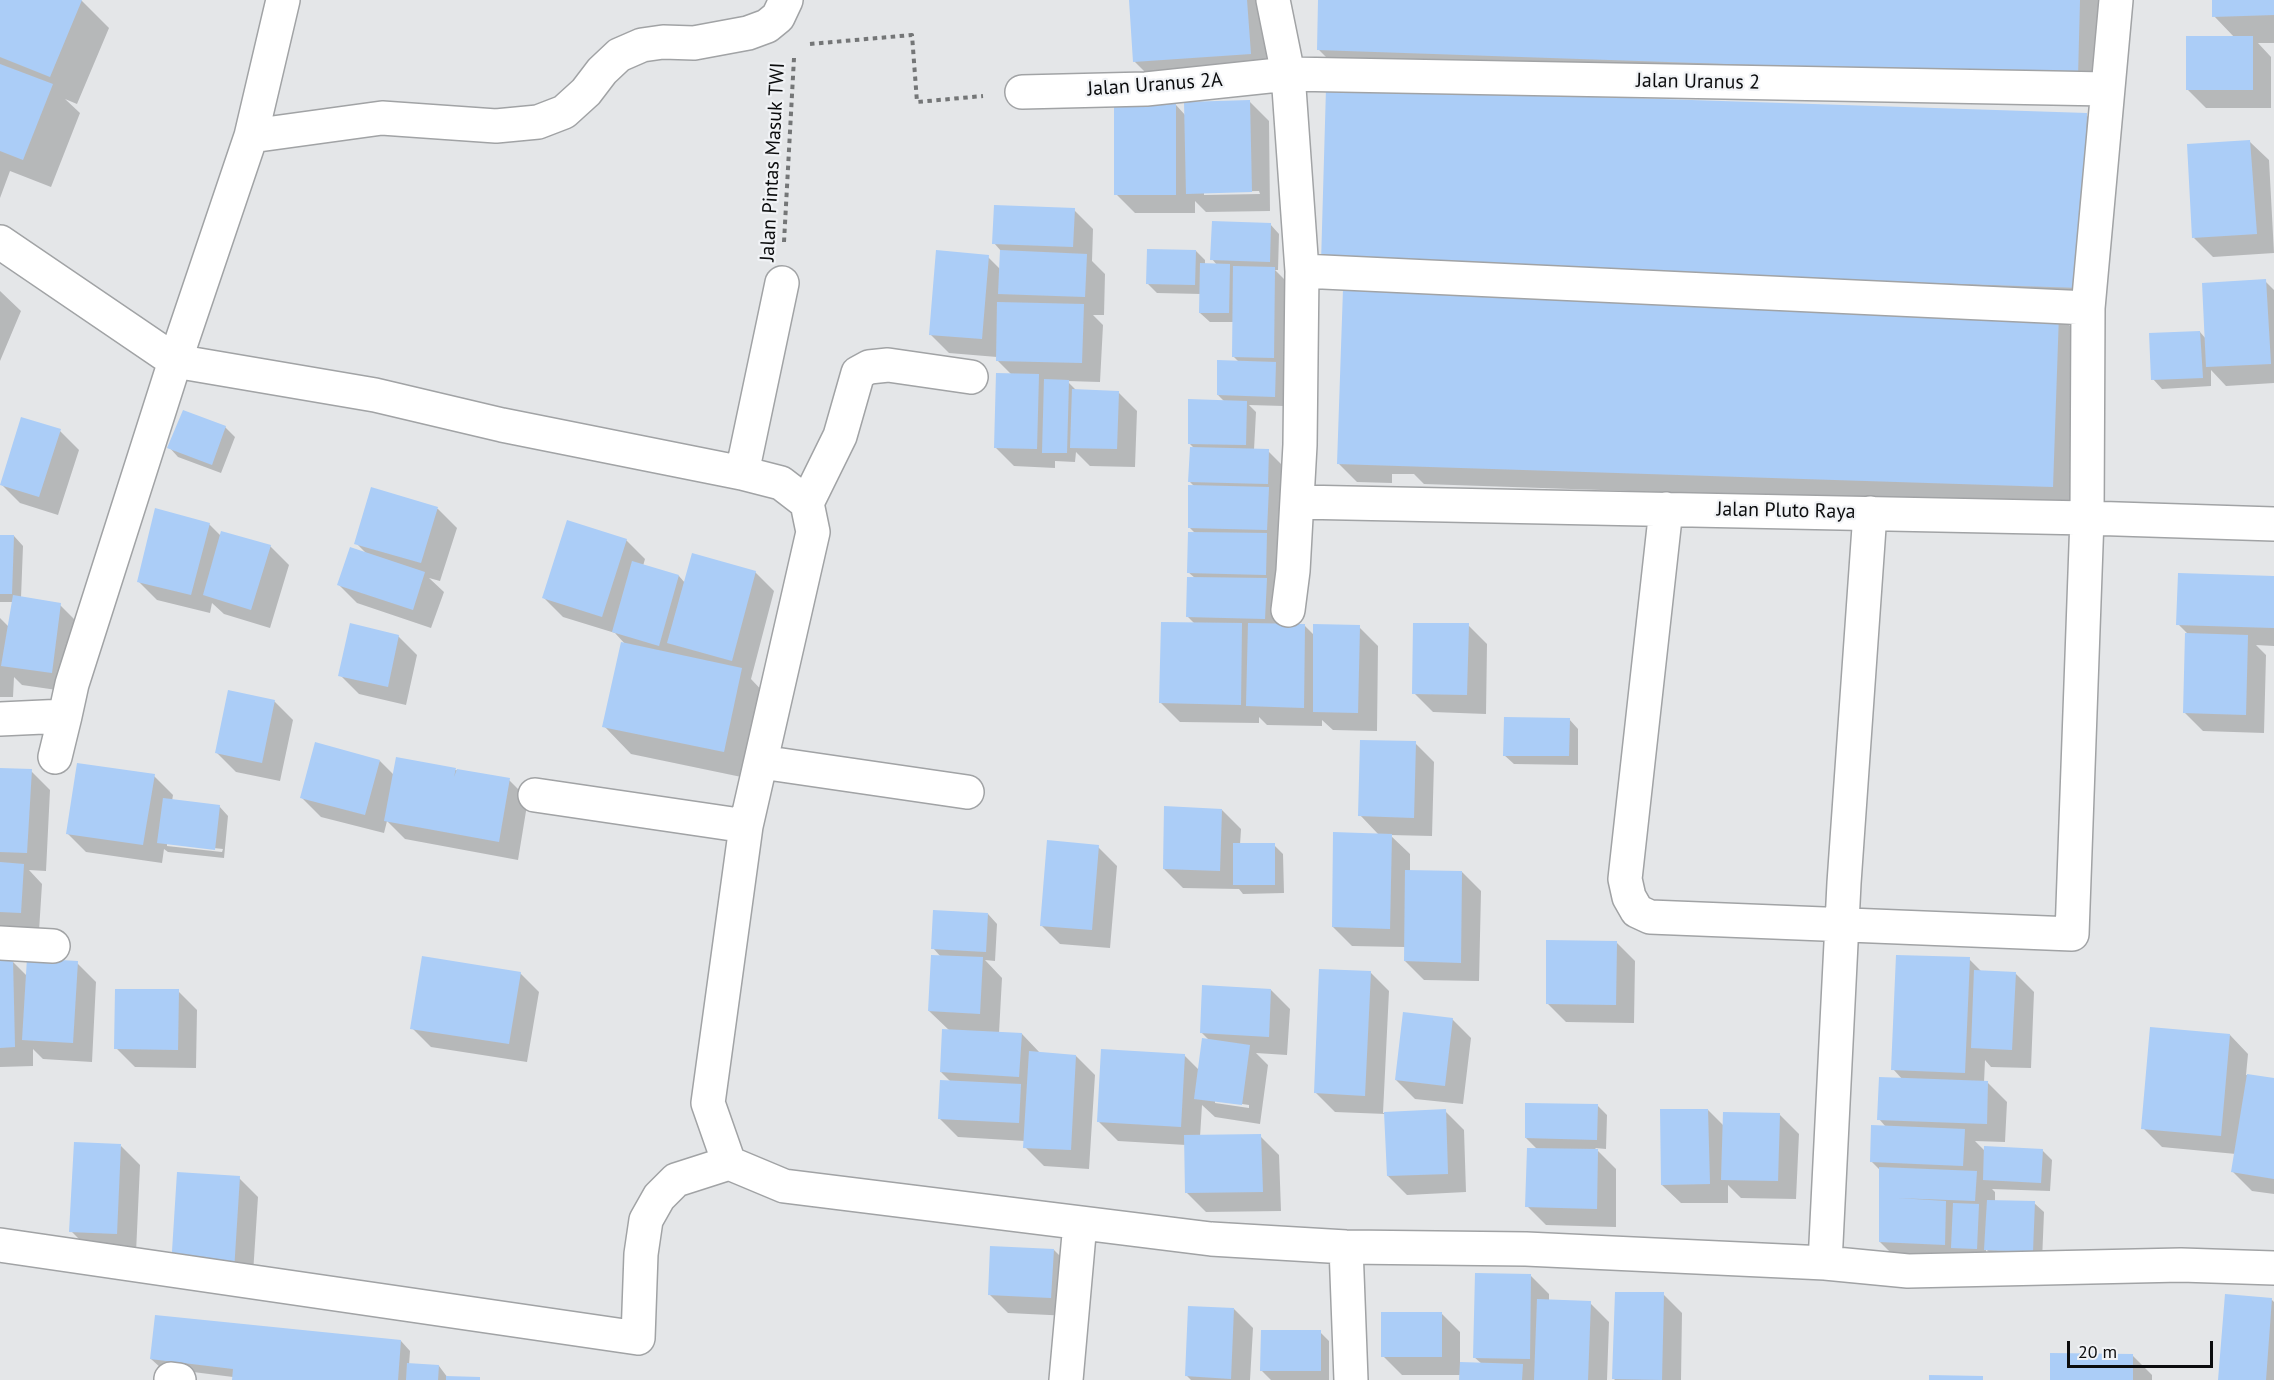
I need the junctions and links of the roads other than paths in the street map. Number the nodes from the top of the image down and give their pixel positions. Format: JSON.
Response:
{"nodes":[{"id":1,"x":283,"y":0,"type":"edge"},
{"id":2,"x":786,"y":0,"type":"edge"},
{"id":3,"x":1273,"y":0,"type":"edge"},
{"id":4,"x":2116,"y":0,"type":"edge"},
{"id":5,"x":1288,"y":74,"type":"junction"},
{"id":6,"x":2107,"y":89,"type":"junction"},
{"id":7,"x":1022,"y":92,"type":"road end"},
{"id":8,"x":251,"y":136,"type":"junction"},
{"id":9,"x":0,"y":242,"type":"edge"},
{"id":10,"x":1302,"y":271,"type":"junction"},
{"id":11,"x":782,"y":283,"type":"road end"},
{"id":12,"x":2088,"y":308,"type":"junction"},
{"id":13,"x":176,"y":361,"type":"junction"},
{"id":14,"x":971,"y":377,"type":"dead end"},
{"id":15,"x":742,"y":473,"type":"junction"},
{"id":16,"x":1298,"y":502,"type":"junction"},
{"id":17,"x":807,"y":503,"type":"junction"},
{"id":18,"x":1666,"y":509,"type":"junction"},
{"id":19,"x":1870,"y":513,"type":"junction"},
{"id":20,"x":2087,"y":518,"type":"junction"},
{"id":21,"x":2274,"y":524,"type":"edge"},
{"id":22,"x":1288,"y":610,"type":"dead end"},
{"id":23,"x":65,"y":716,"type":"junction"},
{"id":24,"x":0,"y":719,"type":"edge"},
{"id":25,"x":55,"y":757,"type":"dead end"},
{"id":26,"x":761,"y":762,"type":"junction"},
{"id":27,"x":967,"y":792,"type":"dead end"},
{"id":28,"x":535,"y":795,"type":"dead end"},
{"id":29,"x":746,"y":826,"type":"junction"},
{"id":30,"x":1842,"y":923,"type":"junction"},
{"id":31,"x":0,"y":943,"type":"edge"},
{"id":32,"x":53,"y":946,"type":"dead end"},
{"id":33,"x":729,"y":1163,"type":"junction"},
{"id":34,"x":1080,"y":1223,"type":"junction"},
{"id":35,"x":0,"y":1245,"type":"edge"},
{"id":36,"x":1346,"y":1247,"type":"junction"},
{"id":37,"x":1825,"y":1263,"type":"junction"},
{"id":38,"x":2274,"y":1268,"type":"edge"},
{"id":39,"x":1066,"y":1380,"type":"edge"},
{"id":40,"x":1352,"y":1380,"type":"edge"}],
"edges":[{"from":1,"to":8,"type":"street"},
{"from":2,"to":8,"type":"street"},
{"from":3,"to":5,"type":"street"},
{"from":4,"to":6,"type":"street"},
{"from":5,"to":6,"type":"street","name":"Jalan Uranus 2"},
{"from":5,"to":7,"type":"street","name":"Jalan Uranus 2A"},
{"from":5,"to":10,"type":"street"},
{"from":6,"to":12,"type":"street"},
{"from":8,"to":13,"type":"street"},
{"from":9,"to":13,"type":"street"},
{"from":10,"to":12,"type":"street"},
{"from":10,"to":16,"type":"street"},
{"from":11,"to":15,"type":"street"},
{"from":12,"to":20,"type":"street"},
{"from":13,"to":15,"type":"street"},
{"from":13,"to":23,"type":"street"},
{"from":14,"to":17,"type":"street"},
{"from":15,"to":17,"type":"street"},
{"from":16,"to":18,"type":"street","name":"Jalan Pluto Raya"},
{"from":16,"to":22,"type":"street"},
{"from":17,"to":26,"type":"street"},
{"from":18,"to":19,"type":"street","name":"Jalan Pluto Raya"},
{"from":18,"to":30,"type":"street"},
{"from":19,"to":20,"type":"street","name":"Jalan Pluto Raya"},
{"from":19,"to":30,"type":"street"},
{"from":20,"to":21,"type":"street","name":"Jalan Pluto Raya"},
{"from":20,"to":30,"type":"street"},
{"from":23,"to":24,"type":"street"},
{"from":23,"to":25,"type":"street"},
{"from":26,"to":27,"type":"street"},
{"from":26,"to":29,"type":"street"},
{"from":28,"to":29,"type":"street"},
{"from":29,"to":33,"type":"street"},
{"from":30,"to":37,"type":"street"},
{"from":31,"to":32,"type":"street"},
{"from":33,"to":34,"type":"street"},
{"from":33,"to":35,"type":"street"},
{"from":34,"to":36,"type":"street"},
{"from":34,"to":39,"type":"street"},
{"from":36,"to":37,"type":"street"},
{"from":36,"to":40,"type":"street"},
{"from":37,"to":38,"type":"street"}]}
